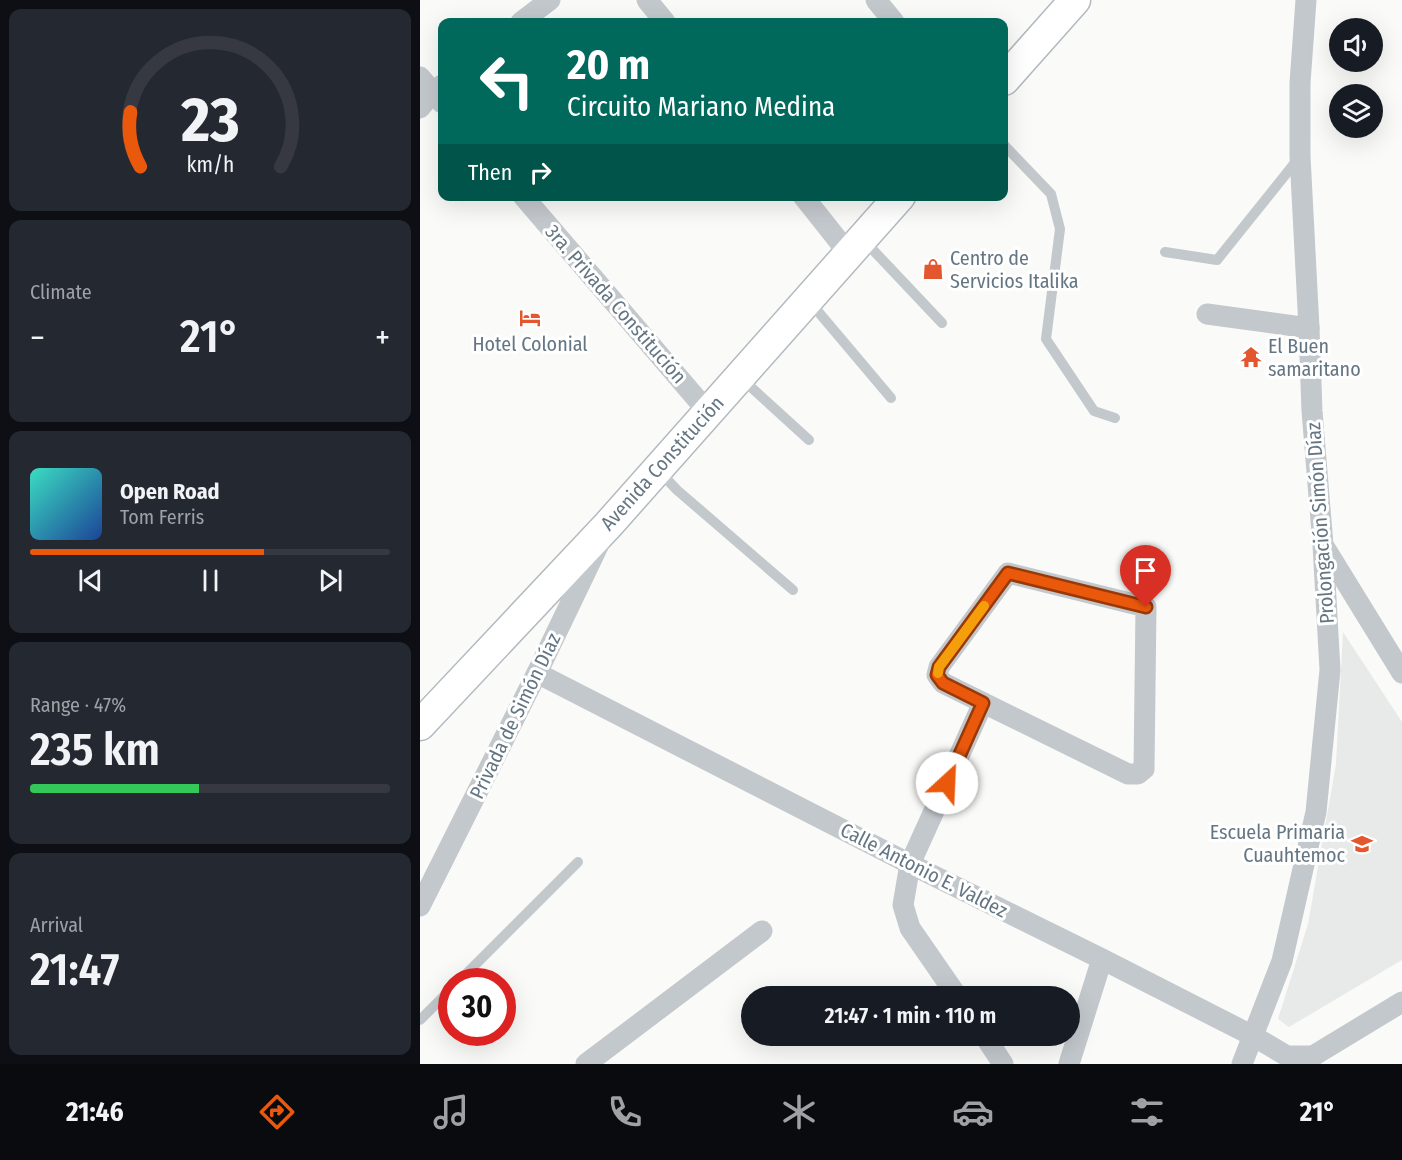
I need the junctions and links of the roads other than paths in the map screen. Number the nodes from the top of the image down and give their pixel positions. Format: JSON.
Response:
{"nodes":[{"id":1,"x":550,"y":0,"type":"edge"},
{"id":2,"x":647,"y":0,"type":"edge"},
{"id":3,"x":876,"y":0,"type":"edge"},
{"id":4,"x":1306,"y":0,"type":"edge"},
{"id":5,"x":1061,"y":5,"type":"edge"},
{"id":6,"x":526,"y":18,"type":"edge"},
{"id":7,"x":662,"y":18,"type":"edge"},
{"id":8,"x":891,"y":18,"type":"edge"},
{"id":9,"x":1008,"y":75,"type":"edge"},
{"id":10,"x":1008,"y":149,"type":"edge"},
{"id":11,"x":1300,"y":156,"type":"junction"},
{"id":12,"x":527,"y":201,"type":"edge"},
{"id":13,"x":808,"y":201,"type":"edge"},
{"id":14,"x":896,"y":201,"type":"edge"},
{"id":15,"x":855,"y":247,"type":"junction"},
{"id":16,"x":1165,"y":252,"type":"dead end"},
{"id":17,"x":808,"y":300,"type":"junction"},
{"id":18,"x":1207,"y":314,"type":"dead end"},
{"id":19,"x":942,"y":323,"type":"dead end"},
{"id":20,"x":1309,"y":328,"type":"junction"},
{"id":21,"x":739,"y":377,"type":"junction"},
{"id":22,"x":891,"y":398,"type":"dead end"},
{"id":23,"x":708,"y":412,"type":"junction"},
{"id":24,"x":1115,"y":418,"type":"dead end"},
{"id":25,"x":809,"y":440,"type":"dead end"},
{"id":26,"x":657,"y":469,"type":"junction"},
{"id":27,"x":609,"y":524,"type":"junction"},
{"id":28,"x":1323,"y":545,"type":"junction"},
{"id":29,"x":793,"y":590,"type":"dead end"},
{"id":30,"x":537,"y":673,"type":"junction"},
{"id":31,"x":1402,"y":673,"type":"edge"},
{"id":32,"x":983,"y":703,"type":"junction"},
{"id":33,"x":420,"y":725,"type":"edge"},
{"id":34,"x":578,"y":862,"type":"dead end"},
{"id":35,"x":910,"y":864,"type":"junction"},
{"id":36,"x":420,"y":906,"type":"edge"},
{"id":37,"x":762,"y":931,"type":"dead end"},
{"id":38,"x":1102,"y":959,"type":"junction"},
{"id":39,"x":472,"y":968,"type":"edge"},
{"id":40,"x":950,"y":986,"type":"edge"},
{"id":41,"x":438,"y":1002,"type":"edge"},
{"id":42,"x":1402,"y":1002,"type":"edge"},
{"id":43,"x":420,"y":1020,"type":"edge"},
{"id":44,"x":1253,"y":1036,"type":"junction"},
{"id":45,"x":991,"y":1046,"type":"edge"},
{"id":46,"x":1316,"y":1060,"type":"edge"},
{"id":47,"x":586,"y":1064,"type":"edge"},
{"id":48,"x":1003,"y":1064,"type":"edge"},
{"id":49,"x":1069,"y":1064,"type":"edge"},
{"id":50,"x":1242,"y":1064,"type":"edge"}],
"edges":[{"from":1,"to":6,"type":"street"},
{"from":2,"to":7,"type":"street"},
{"from":3,"to":8,"type":"street"},
{"from":4,"to":11,"type":"street","name":"Prolongación Simón Díaz"},
{"from":5,"to":9,"type":"main road"},
{"from":10,"to":24,"type":"lane"},
{"from":11,"to":16,"type":"lane"},
{"from":11,"to":20,"type":"street","name":"Prolongación Simón Díaz"},
{"from":12,"to":23,"type":"street","name":"3ra. Privada Constitución"},
{"from":13,"to":15,"type":"street"},
{"from":14,"to":15,"type":"main road","name":"Avenida Constitución"},
{"from":15,"to":17,"type":"main road","name":"Avenida Constitución"},
{"from":15,"to":19,"type":"lane"},
{"from":17,"to":21,"type":"main road","name":"Avenida Constitución"},
{"from":17,"to":22,"type":"lane"},
{"from":18,"to":20,"type":"street"},
{"from":20,"to":28,"type":"street","name":"Prolongación Simón Díaz"},
{"from":21,"to":23,"type":"main road","name":"Avenida Constitución"},
{"from":21,"to":25,"type":"lane"},
{"from":23,"to":26,"type":"main road","name":"Avenida Constitución"},
{"from":26,"to":27,"type":"main road","name":"Avenida Constitución"},
{"from":26,"to":29,"type":"lane"},
{"from":27,"to":30,"type":"street","name":"Privada de Simón Díaz"},
{"from":27,"to":33,"type":"main road","name":"Avenida Constitución"},
{"from":28,"to":31,"type":"street"},
{"from":28,"to":44,"type":"street","name":"Prolongación Simón Díaz"},
{"from":30,"to":35,"type":"street","name":"Calle Antonio E. Valdez"},
{"from":30,"to":36,"type":"street","name":"Privada de Simón Díaz"},
{"from":32,"to":32,"type":"street"},
{"from":32,"to":35,"type":"street"},
{"from":34,"to":39,"type":"lane"},
{"from":35,"to":38,"type":"street","name":"Calle Antonio E. Valdez"},
{"from":35,"to":40,"type":"street"},
{"from":37,"to":47,"type":"street"},
{"from":38,"to":44,"type":"street","name":"Calle Antonio E. Valdez"},
{"from":38,"to":49,"type":"street"},
{"from":41,"to":43,"type":"lane"},
{"from":42,"to":46,"type":"street"},
{"from":44,"to":46,"type":"street","name":"Calle Antonio E. Valdez"},
{"from":44,"to":50,"type":"street","name":"Prolongación Simón Díaz"},
{"from":45,"to":48,"type":"street"}]}
